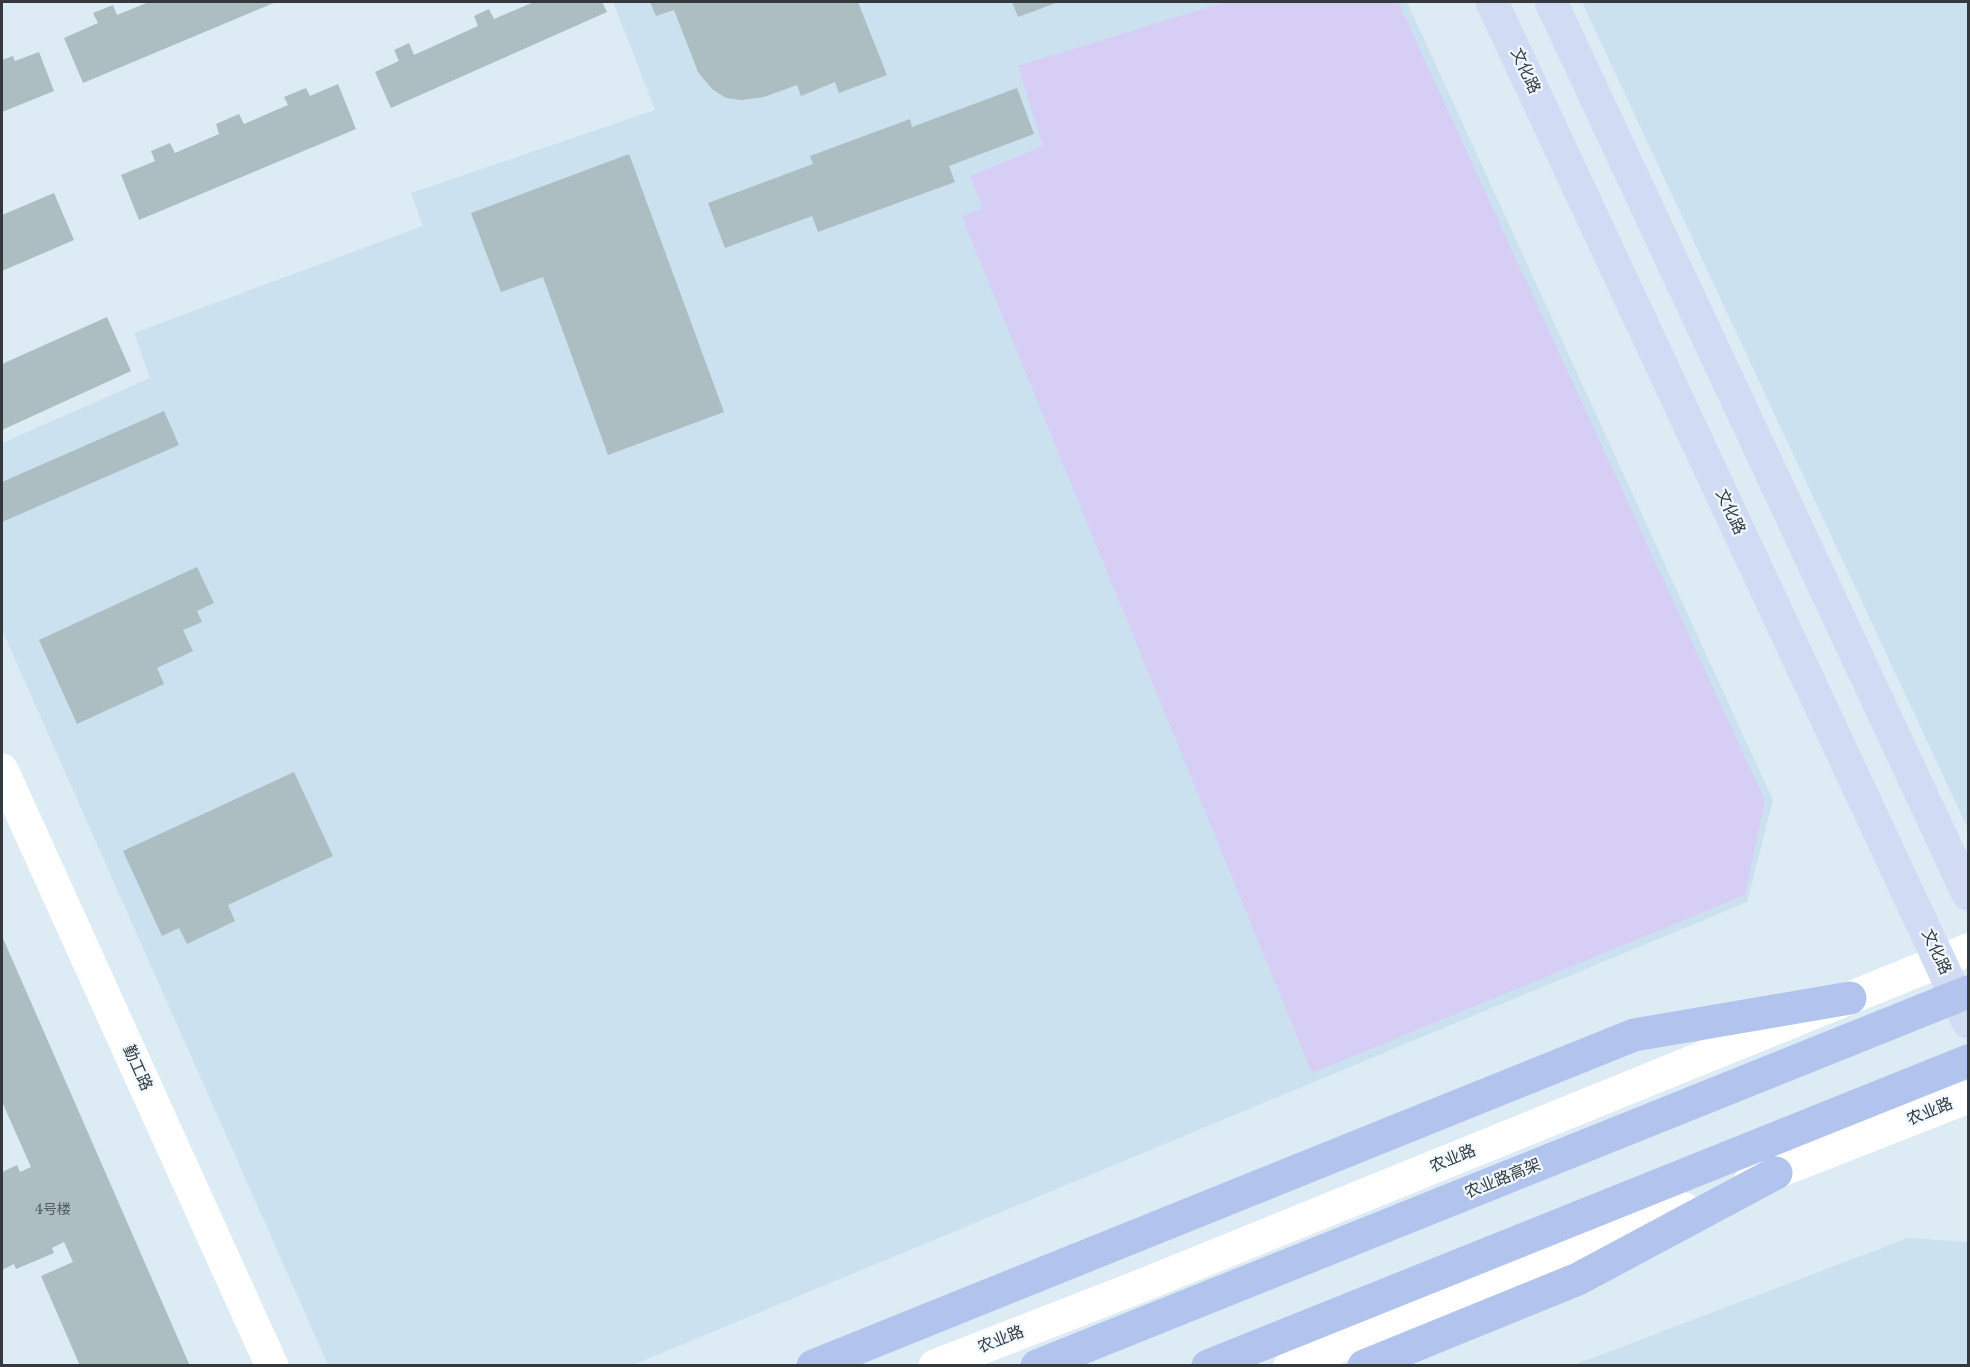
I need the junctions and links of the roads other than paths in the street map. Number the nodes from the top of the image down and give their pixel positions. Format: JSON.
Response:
{"nodes":[{"id":1,"x":1492,"y":2,"type":"edge"},
{"id":2,"x":1551,"y":2,"type":"edge"},
{"id":3,"x":2,"y":770,"type":"edge"},
{"id":4,"x":1968,"y":894,"type":"edge"},
{"id":5,"x":1954,"y":955,"type":"edge"},
{"id":6,"x":1968,"y":992,"type":"edge"},
{"id":7,"x":1850,"y":998,"type":"junction"},
{"id":8,"x":1968,"y":1022,"type":"edge"},
{"id":9,"x":1968,"y":1061,"type":"edge"},
{"id":10,"x":1968,"y":1096,"type":"edge"},
{"id":11,"x":1776,"y":1173,"type":"junction"},
{"id":12,"x":272,"y":1365,"type":"edge"},
{"id":13,"x":813,"y":1365,"type":"edge"},
{"id":14,"x":935,"y":1365,"type":"edge"},
{"id":15,"x":1037,"y":1365,"type":"edge"},
{"id":16,"x":1208,"y":1365,"type":"edge"},
{"id":17,"x":1290,"y":1365,"type":"edge"},
{"id":18,"x":1364,"y":1365,"type":"edge"}],
"edges":[{"from":1,"to":5,"type":"main road","name":"文化路"},
{"from":2,"to":4,"type":"main road"},
{"from":3,"to":12,"type":"street","name":"勤工路"},
{"from":5,"to":7,"type":"street","name":"农业路"},
{"from":5,"to":8,"type":"main road","name":"文化路"},
{"from":6,"to":15,"type":"highway","name":"农业路高架"},
{"from":7,"to":13,"type":"highway"},
{"from":7,"to":14,"type":"street","name":"农业路"},
{"from":9,"to":16,"type":"highway"},
{"from":10,"to":11,"type":"street","name":"农业路"},
{"from":11,"to":17,"type":"street","name":"农业路"},
{"from":11,"to":18,"type":"highway"}]}
